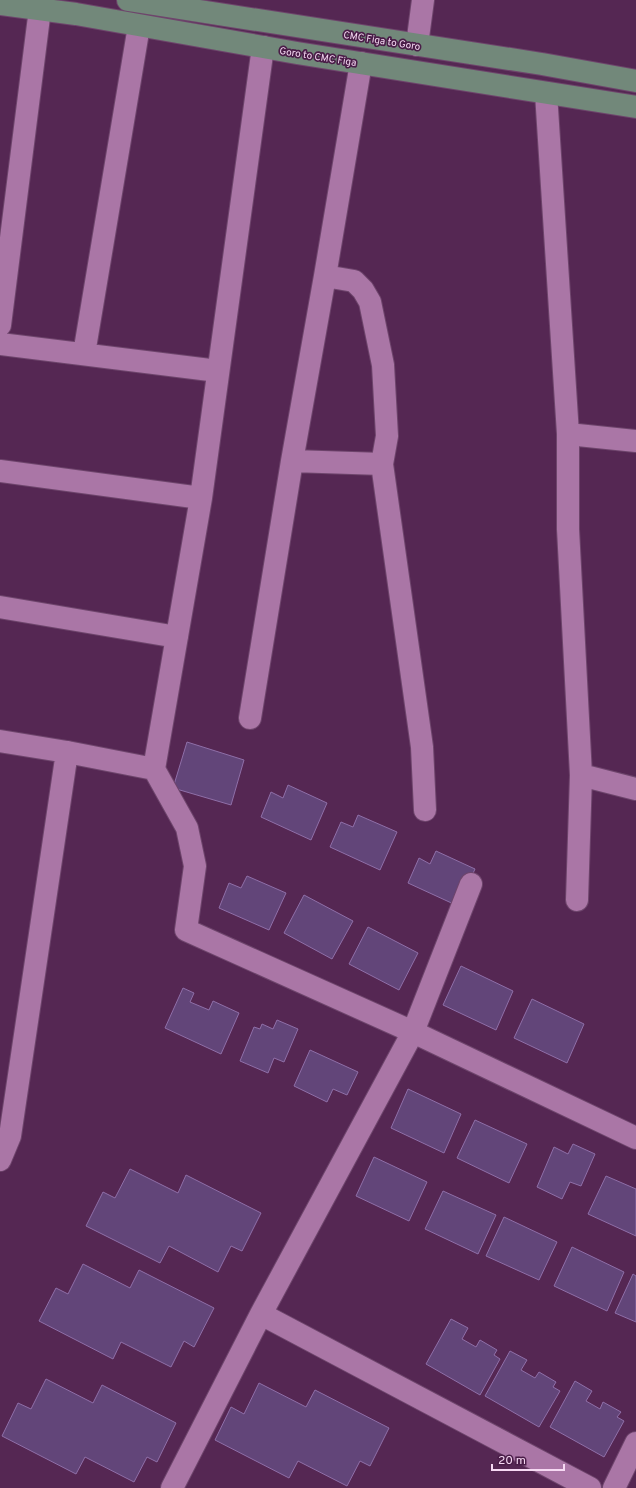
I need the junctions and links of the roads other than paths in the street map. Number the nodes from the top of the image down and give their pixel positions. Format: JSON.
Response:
{"nodes":[{"id":1,"x":128,"y":0,"type":"edge"},
{"id":2,"x":423,"y":0,"type":"edge"},
{"id":3,"x":0,"y":4,"type":"edge"},
{"id":4,"x":40,"y":9,"type":"junction"},
{"id":5,"x":139,"y":26,"type":"junction"},
{"id":6,"x":417,"y":45,"type":"junction"},
{"id":7,"x":263,"y":47,"type":"junction"},
{"id":8,"x":361,"y":63,"type":"junction"},
{"id":9,"x":636,"y":82,"type":"edge"},
{"id":10,"x":546,"y":93,"type":"junction"},
{"id":11,"x":635,"y":111,"type":"edge"},
{"id":12,"x":325,"y":276,"type":"junction"},
{"id":13,"x":0,"y":325,"type":"edge"},
{"id":14,"x":0,"y":344,"type":"edge"},
{"id":15,"x":84,"y":354,"type":"junction"},
{"id":16,"x":218,"y":371,"type":"junction"},
{"id":17,"x":568,"y":434,"type":"junction"},
{"id":18,"x":636,"y":441,"type":"edge"},
{"id":19,"x":292,"y":461,"type":"junction"},
{"id":20,"x":382,"y":464,"type":"junction"},
{"id":21,"x":0,"y":471,"type":"edge"},
{"id":22,"x":201,"y":498,"type":"junction"},
{"id":23,"x":0,"y":607,"type":"edge"},
{"id":24,"x":178,"y":637,"type":"junction"},
{"id":25,"x":250,"y":718,"type":"dead end"},
{"id":26,"x":0,"y":741,"type":"edge"},
{"id":27,"x":67,"y":752,"type":"junction"},
{"id":28,"x":154,"y":769,"type":"junction"},
{"id":29,"x":581,"y":775,"type":"junction"},
{"id":30,"x":636,"y":789,"type":"edge"},
{"id":31,"x":425,"y":810,"type":"dead end"},
{"id":32,"x":471,"y":884,"type":"dead end"},
{"id":33,"x":577,"y":900,"type":"dead end"},
{"id":34,"x":413,"y":1032,"type":"junction"},
{"id":35,"x":5,"y":1135,"type":"edge"},
{"id":36,"x":636,"y":1138,"type":"edge"},
{"id":37,"x":0,"y":1160,"type":"edge"},
{"id":38,"x":261,"y":1314,"type":"junction"},
{"id":39,"x":636,"y":1443,"type":"edge"},
{"id":40,"x":172,"y":1488,"type":"edge"},
{"id":41,"x":590,"y":1488,"type":"edge"},
{"id":42,"x":614,"y":1488,"type":"edge"}],
"edges":[{"from":1,"to":6,"type":"main road","name":"CMC Figa to Goro"},
{"from":2,"to":6,"type":"street"},
{"from":3,"to":4,"type":"main road","name":"Goro to CMC Figa"},
{"from":4,"to":5,"type":"main road","name":"Goro to CMC Figa"},
{"from":4,"to":13,"type":"street"},
{"from":5,"to":7,"type":"main road","name":"Goro to CMC Figa"},
{"from":5,"to":15,"type":"street"},
{"from":6,"to":9,"type":"main road","name":"CMC Figa to Goro"},
{"from":7,"to":8,"type":"main road","name":"Goro to CMC Figa"},
{"from":7,"to":16,"type":"street"},
{"from":8,"to":10,"type":"main road","name":"Goro to CMC Figa"},
{"from":8,"to":12,"type":"street"},
{"from":10,"to":11,"type":"main road","name":"Goro to CMC Figa"},
{"from":10,"to":17,"type":"street"},
{"from":12,"to":19,"type":"street"},
{"from":12,"to":20,"type":"street"},
{"from":14,"to":15,"type":"street"},
{"from":15,"to":16,"type":"street"},
{"from":16,"to":22,"type":"street"},
{"from":17,"to":18,"type":"street"},
{"from":17,"to":29,"type":"street"},
{"from":19,"to":20,"type":"street"},
{"from":19,"to":25,"type":"street"},
{"from":20,"to":31,"type":"street"},
{"from":21,"to":22,"type":"street"},
{"from":22,"to":24,"type":"street"},
{"from":23,"to":24,"type":"street"},
{"from":24,"to":28,"type":"street"},
{"from":26,"to":27,"type":"street"},
{"from":27,"to":28,"type":"street"},
{"from":27,"to":35,"type":"street"},
{"from":28,"to":34,"type":"street"},
{"from":29,"to":30,"type":"street"},
{"from":29,"to":33,"type":"street"},
{"from":32,"to":34,"type":"street"},
{"from":34,"to":36,"type":"street"},
{"from":34,"to":38,"type":"street"},
{"from":35,"to":37,"type":"street"},
{"from":38,"to":40,"type":"street"},
{"from":38,"to":41,"type":"street"},
{"from":39,"to":42,"type":"street"}]}
